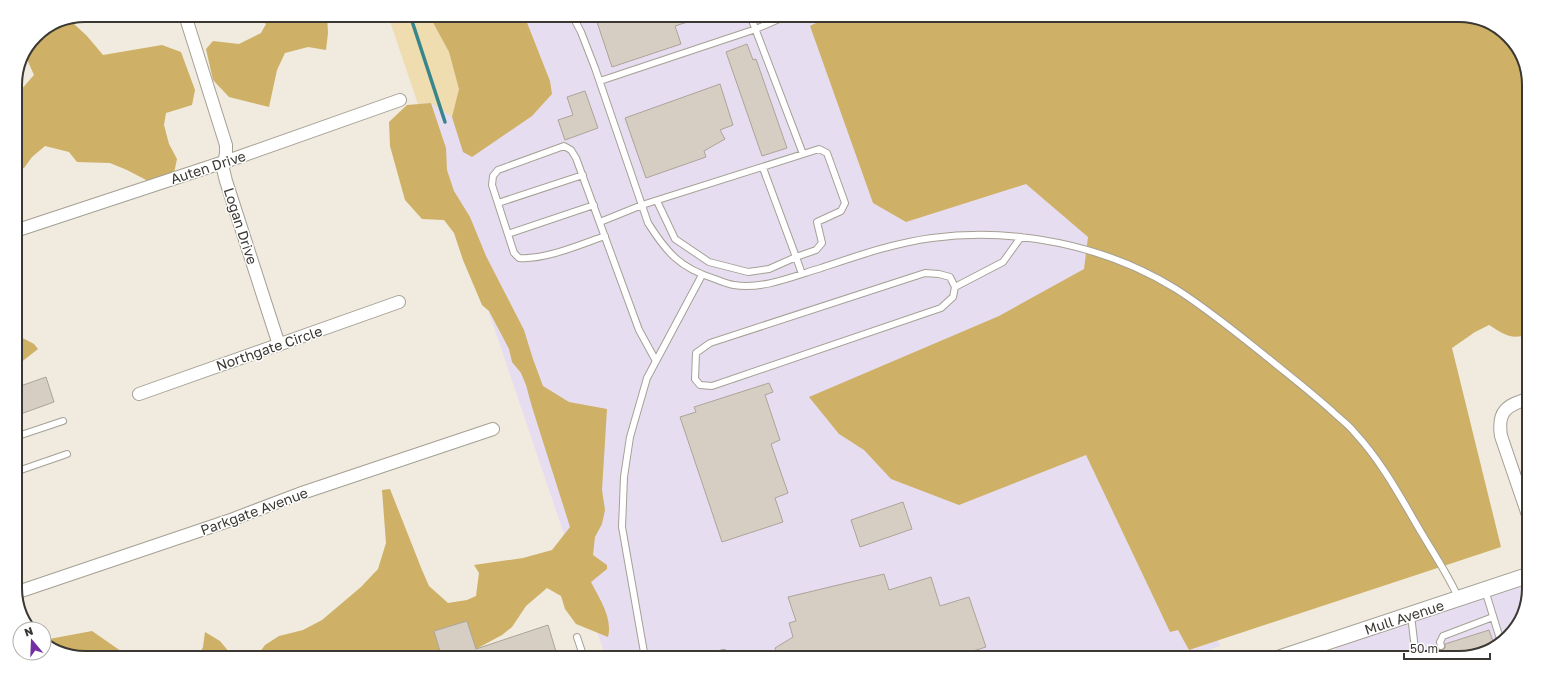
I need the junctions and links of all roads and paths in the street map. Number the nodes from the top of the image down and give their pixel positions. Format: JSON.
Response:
{"nodes":[{"id":1,"x":187,"y":22,"type":"edge"},
{"id":2,"x":576,"y":22,"type":"edge"},
{"id":3,"x":753,"y":22,"type":"edge"},
{"id":4,"x":772,"y":22,"type":"edge"},
{"id":5,"x":756,"y":29,"type":"junction"},
{"id":6,"x":600,"y":81,"type":"junction"},
{"id":7,"x":400,"y":100,"type":"dead end"},
{"id":8,"x":803,"y":154,"type":"junction"},
{"id":9,"x":224,"y":162,"type":"junction"},
{"id":10,"x":763,"y":168,"type":"junction"},
{"id":11,"x":583,"y":175,"type":"junction"},
{"id":12,"x":657,"y":201,"type":"junction"},
{"id":13,"x":498,"y":203,"type":"junction"},
{"id":14,"x":594,"y":205,"type":"junction"},
{"id":15,"x":642,"y":205,"type":"junction"},
{"id":16,"x":600,"y":222,"type":"junction"},
{"id":17,"x":22,"y":230,"type":"edge"},
{"id":18,"x":508,"y":234,"type":"junction"},
{"id":19,"x":605,"y":236,"type":"junction"},
{"id":20,"x":1020,"y":237,"type":"junction"},
{"id":21,"x":796,"y":258,"type":"junction"},
{"id":22,"x":802,"y":274,"type":"junction"},
{"id":23,"x":702,"y":275,"type":"junction"},
{"id":24,"x":955,"y":287,"type":"junction"},
{"id":25,"x":399,"y":302,"type":"dead end"},
{"id":26,"x":279,"y":345,"type":"junction"},
{"id":27,"x":656,"y":361,"type":"junction"},
{"id":28,"x":139,"y":394,"type":"dead end"},
{"id":29,"x":1522,"y":400,"type":"edge"},
{"id":30,"x":63,"y":421,"type":"dead end"},
{"id":31,"x":493,"y":429,"type":"dead end"},
{"id":32,"x":22,"y":434,"type":"edge"},
{"id":33,"x":67,"y":454,"type":"dead end"},
{"id":34,"x":22,"y":470,"type":"edge"},
{"id":35,"x":1522,"y":497,"type":"edge"},
{"id":36,"x":1522,"y":577,"type":"edge"},
{"id":37,"x":1485,"y":590,"type":"junction"},
{"id":38,"x":22,"y":591,"type":"edge"},
{"id":39,"x":1459,"y":599,"type":"junction"},
{"id":40,"x":1411,"y":615,"type":"junction"},
{"id":41,"x":1493,"y":617,"type":"junction"},
{"id":42,"x":1499,"y":636,"type":"edge"},
{"id":43,"x":578,"y":637,"type":"dead end"},
{"id":44,"x":1441,"y":646,"type":"dead end"},
{"id":45,"x":582,"y":651,"type":"edge"},
{"id":46,"x":644,"y":651,"type":"edge"},
{"id":47,"x":1300,"y":651,"type":"edge"},
{"id":48,"x":1415,"y":651,"type":"edge"}],
"edges":[{"from":1,"to":9,"type":"street","name":"Logan Drive"},
{"from":2,"to":6,"type":"lane"},
{"from":3,"to":5,"type":"lane"},
{"from":4,"to":5,"type":"lane"},
{"from":5,"to":6,"type":"lane"},
{"from":5,"to":8,"type":"lane"},
{"from":6,"to":15,"type":"lane"},
{"from":7,"to":9,"type":"street","name":"Auten Drive"},
{"from":8,"to":10,"type":"lane"},
{"from":8,"to":21,"type":"lane"},
{"from":9,"to":17,"type":"street","name":"Auten Drive"},
{"from":9,"to":26,"type":"street","name":"Logan Drive"},
{"from":10,"to":12,"type":"lane"},
{"from":10,"to":21,"type":"lane"},
{"from":11,"to":13,"type":"lane"},
{"from":11,"to":13,"type":"lane"},
{"from":11,"to":14,"type":"lane"},
{"from":12,"to":15,"type":"lane"},
{"from":12,"to":21,"type":"lane"},
{"from":13,"to":18,"type":"lane"},
{"from":14,"to":16,"type":"lane"},
{"from":14,"to":18,"type":"lane"},
{"from":15,"to":16,"type":"lane"},
{"from":15,"to":23,"type":"lane"},
{"from":16,"to":19,"type":"lane"},
{"from":18,"to":19,"type":"lane"},
{"from":19,"to":27,"type":"lane"},
{"from":20,"to":22,"type":"lane"},
{"from":20,"to":24,"type":"lane"},
{"from":20,"to":39,"type":"lane"},
{"from":21,"to":22,"type":"lane"},
{"from":22,"to":23,"type":"lane"},
{"from":23,"to":27,"type":"lane"},
{"from":24,"to":24,"type":"lane"},
{"from":25,"to":26,"type":"street","name":"Northgate Circle"},
{"from":26,"to":28,"type":"street","name":"Northgate Circle"},
{"from":27,"to":46,"type":"lane"},
{"from":29,"to":35,"type":"street"},
{"from":30,"to":32,"type":"lane"},
{"from":31,"to":38,"type":"street","name":"Parkgate Avenue"},
{"from":33,"to":34,"type":"lane"},
{"from":36,"to":37,"type":"street","name":"Mull Avenue"},
{"from":37,"to":39,"type":"street","name":"Mull Avenue"},
{"from":37,"to":41,"type":"lane"},
{"from":39,"to":40,"type":"street","name":"Mull Avenue"},
{"from":40,"to":47,"type":"street","name":"Mull Avenue"},
{"from":40,"to":48,"type":"lane"},
{"from":41,"to":42,"type":"lane"},
{"from":41,"to":44,"type":"lane"},
{"from":43,"to":45,"type":"lane"}]}
